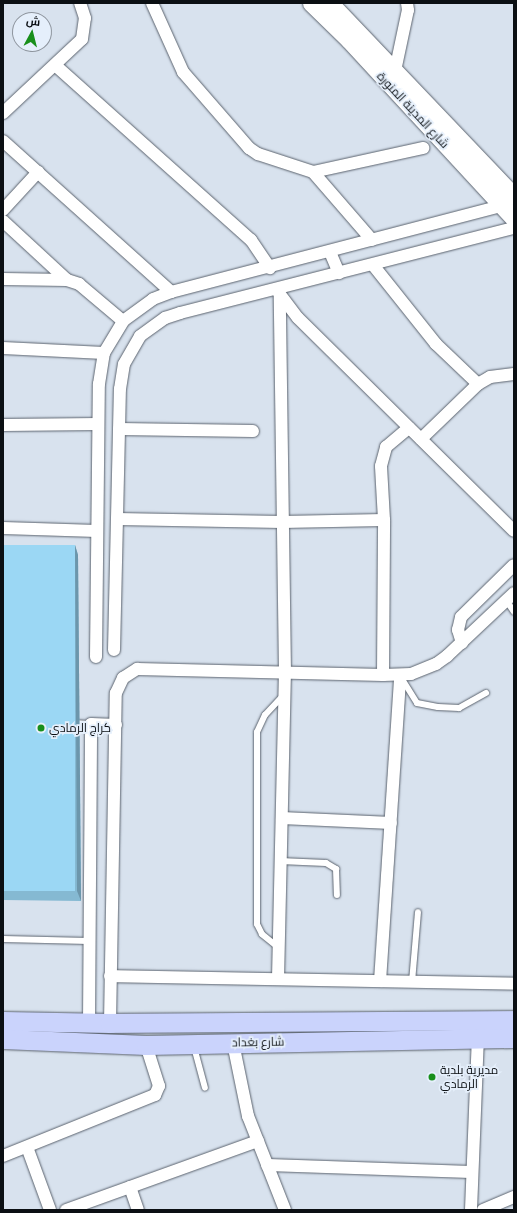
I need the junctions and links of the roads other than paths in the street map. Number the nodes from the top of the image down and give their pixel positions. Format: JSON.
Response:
{"nodes":[{"id":1,"x":80,"y":3,"type":"edge"},
{"id":2,"x":152,"y":3,"type":"edge"},
{"id":3,"x":311,"y":3,"type":"edge"},
{"id":4,"x":330,"y":3,"type":"edge"},
{"id":5,"x":407,"y":3,"type":"edge"},
{"id":6,"x":55,"y":65,"type":"junction"},
{"id":7,"x":395,"y":71,"type":"junction"},
{"id":8,"x":3,"y":113,"type":"edge"},
{"id":9,"x":3,"y":141,"type":"edge"},
{"id":10,"x":423,"y":148,"type":"dead end"},
{"id":11,"x":470,"y":161,"type":"junction"},
{"id":12,"x":38,"y":172,"type":"junction"},
{"id":13,"x":313,"y":172,"type":"junction"},
{"id":14,"x":508,"y":201,"type":"edge"},
{"id":15,"x":3,"y":210,"type":"edge"},
{"id":16,"x":514,"y":219,"type":"edge"},
{"id":17,"x":3,"y":221,"type":"edge"},
{"id":18,"x":514,"y":228,"type":"edge"},
{"id":19,"x":372,"y":240,"type":"junction"},
{"id":20,"x":330,"y":252,"type":"junction"},
{"id":21,"x":373,"y":264,"type":"junction"},
{"id":22,"x":270,"y":268,"type":"junction"},
{"id":23,"x":339,"y":273,"type":"junction"},
{"id":24,"x":3,"y":279,"type":"edge"},
{"id":25,"x":67,"y":280,"type":"junction"},
{"id":26,"x":171,"y":292,"type":"junction"},
{"id":27,"x":278,"y":292,"type":"junction"},
{"id":28,"x":123,"y":321,"type":"junction"},
{"id":29,"x":3,"y":348,"type":"edge"},
{"id":30,"x":104,"y":354,"type":"junction"},
{"id":31,"x":514,"y":374,"type":"edge"},
{"id":32,"x":478,"y":384,"type":"junction"},
{"id":33,"x":98,"y":424,"type":"junction"},
{"id":34,"x":3,"y":425,"type":"edge"},
{"id":35,"x":409,"y":428,"type":"junction"},
{"id":36,"x":119,"y":429,"type":"junction"},
{"id":37,"x":253,"y":431,"type":"dead end"},
{"id":38,"x":421,"y":439,"type":"junction"},
{"id":39,"x":117,"y":519,"type":"junction"},
{"id":40,"x":384,"y":520,"type":"junction"},
{"id":41,"x":282,"y":522,"type":"junction"},
{"id":42,"x":3,"y":528,"type":"edge"},
{"id":43,"x":97,"y":531,"type":"junction"},
{"id":44,"x":514,"y":531,"type":"edge"},
{"id":45,"x":514,"y":565,"type":"edge"},
{"id":46,"x":510,"y":597,"type":"edge"},
{"id":47,"x":514,"y":612,"type":"edge"},
{"id":48,"x":462,"y":643,"type":"junction"},
{"id":49,"x":114,"y":650,"type":"dead end"},
{"id":50,"x":96,"y":657,"type":"dead end"},
{"id":51,"x":285,"y":673,"type":"junction"},
{"id":52,"x":383,"y":676,"type":"junction"},
{"id":53,"x":400,"y":676,"type":"junction"},
{"id":54,"x":486,"y":693,"type":"dead end"},
{"id":55,"x":284,"y":695,"type":"junction"},
{"id":56,"x":64,"y":722,"type":"edge"},
{"id":57,"x":91,"y":724,"type":"junction"},
{"id":58,"x":116,"y":725,"type":"junction"},
{"id":59,"x":282,"y":818,"type":"junction"},
{"id":60,"x":391,"y":822,"type":"junction"},
{"id":61,"x":280,"y":861,"type":"junction"},
{"id":62,"x":337,"y":895,"type":"dead end"},
{"id":63,"x":418,"y":912,"type":"dead end"},
{"id":64,"x":3,"y":939,"type":"edge"},
{"id":65,"x":89,"y":941,"type":"junction"},
{"id":66,"x":279,"y":948,"type":"junction"},
{"id":67,"x":110,"y":976,"type":"junction"},
{"id":68,"x":278,"y":979,"type":"junction"},
{"id":69,"x":380,"y":981,"type":"junction"},
{"id":70,"x":412,"y":982,"type":"junction"},
{"id":71,"x":514,"y":984,"type":"edge"},
{"id":72,"x":514,"y":1020,"type":"edge"},
{"id":73,"x":3,"y":1021,"type":"edge"},
{"id":74,"x":302,"y":1022,"type":"junction"},
{"id":75,"x":89,"y":1023,"type":"junction"},
{"id":76,"x":110,"y":1023,"type":"junction"},
{"id":77,"x":514,"y":1038,"type":"edge"},
{"id":78,"x":3,"y":1039,"type":"edge"},
{"id":79,"x":478,"y":1039,"type":"junction"},
{"id":80,"x":302,"y":1041,"type":"junction"},
{"id":81,"x":234,"y":1042,"type":"junction"},
{"id":82,"x":192,"y":1044,"type":"junction"},
{"id":83,"x":146,"y":1045,"type":"junction"},
{"id":84,"x":205,"y":1088,"type":"dead end"},
{"id":85,"x":258,"y":1141,"type":"junction"},
{"id":86,"x":27,"y":1147,"type":"junction"},
{"id":87,"x":3,"y":1156,"type":"edge"},
{"id":88,"x":267,"y":1165,"type":"junction"},
{"id":89,"x":472,"y":1172,"type":"junction"},
{"id":90,"x":130,"y":1187,"type":"junction"},
{"id":91,"x":514,"y":1197,"type":"edge"},
{"id":92,"x":50,"y":1210,"type":"edge"},
{"id":93,"x":66,"y":1210,"type":"edge"},
{"id":94,"x":138,"y":1210,"type":"edge"},
{"id":95,"x":285,"y":1210,"type":"edge"},
{"id":96,"x":471,"y":1210,"type":"edge"},
{"id":97,"x":483,"y":1210,"type":"edge"}],
"edges":[{"from":1,"to":6,"type":"street"},
{"from":2,"to":13,"type":"street"},
{"from":3,"to":11,"type":"main road","name":"شارع المدينة المنورة"},
{"from":4,"to":7,"type":"main road","name":"شارع المدينة المنورة"},
{"from":5,"to":7,"type":"street"},
{"from":6,"to":8,"type":"street"},
{"from":6,"to":22,"type":"street"},
{"from":7,"to":11,"type":"main road","name":"شارع المدينة المنورة"},
{"from":9,"to":12,"type":"street"},
{"from":10,"to":13,"type":"street"},
{"from":11,"to":14,"type":"main road","name":"شارع المدينة المنورة"},
{"from":12,"to":15,"type":"street"},
{"from":12,"to":26,"type":"street"},
{"from":13,"to":19,"type":"street"},
{"from":14,"to":16,"type":"main road","name":"شارع المدينة المنورة"},
{"from":14,"to":19,"type":"street"},
{"from":17,"to":25,"type":"street"},
{"from":18,"to":21,"type":"street"},
{"from":19,"to":20,"type":"street"},
{"from":20,"to":22,"type":"street"},
{"from":20,"to":23,"type":"street"},
{"from":21,"to":23,"type":"street"},
{"from":21,"to":32,"type":"street"},
{"from":22,"to":26,"type":"street"},
{"from":23,"to":27,"type":"street"},
{"from":24,"to":25,"type":"street"},
{"from":25,"to":28,"type":"street"},
{"from":26,"to":28,"type":"street"},
{"from":27,"to":35,"type":"street"},
{"from":27,"to":36,"type":"street"},
{"from":27,"to":41,"type":"street"},
{"from":28,"to":30,"type":"street"},
{"from":29,"to":30,"type":"street"},
{"from":30,"to":33,"type":"street"},
{"from":31,"to":32,"type":"street"},
{"from":32,"to":38,"type":"street"},
{"from":33,"to":34,"type":"street"},
{"from":33,"to":43,"type":"street"},
{"from":35,"to":38,"type":"street"},
{"from":35,"to":40,"type":"street"},
{"from":36,"to":37,"type":"street"},
{"from":36,"to":39,"type":"street"},
{"from":38,"to":44,"type":"street"},
{"from":39,"to":41,"type":"street"},
{"from":39,"to":49,"type":"street"},
{"from":40,"to":41,"type":"street"},
{"from":40,"to":52,"type":"street"},
{"from":41,"to":51,"type":"street"},
{"from":42,"to":43,"type":"street"},
{"from":43,"to":50,"type":"street"},
{"from":45,"to":48,"type":"street"},
{"from":46,"to":47,"type":"lane"},
{"from":46,"to":48,"type":"street"},
{"from":48,"to":53,"type":"street"},
{"from":51,"to":52,"type":"street"},
{"from":51,"to":55,"type":"street"},
{"from":51,"to":58,"type":"street"},
{"from":52,"to":53,"type":"street"},
{"from":53,"to":54,"type":"lane"},
{"from":53,"to":60,"type":"street"},
{"from":55,"to":59,"type":"street"},
{"from":55,"to":66,"type":"lane"},
{"from":56,"to":57,"type":"lane"},
{"from":57,"to":58,"type":"street"},
{"from":57,"to":65,"type":"street"},
{"from":58,"to":67,"type":"street"},
{"from":59,"to":60,"type":"street"},
{"from":59,"to":61,"type":"street"},
{"from":60,"to":69,"type":"street"},
{"from":61,"to":62,"type":"lane"},
{"from":61,"to":66,"type":"street"},
{"from":63,"to":70,"type":"lane"},
{"from":64,"to":65,"type":"lane"},
{"from":65,"to":75,"type":"street"},
{"from":66,"to":68,"type":"street"},
{"from":67,"to":68,"type":"street"},
{"from":67,"to":76,"type":"street"},
{"from":68,"to":69,"type":"street"},
{"from":69,"to":70,"type":"street"},
{"from":70,"to":71,"type":"street"},
{"from":72,"to":74,"type":"main road","name":"شارع بغداد"},
{"from":73,"to":75,"type":"main road","name":"شارع بغداد"},
{"from":74,"to":76,"type":"main road","name":"شارع بغداد"},
{"from":74,"to":80,"type":"main road"},
{"from":75,"to":76,"type":"main road","name":"شارع بغداد"},
{"from":77,"to":79,"type":"main road","name":"شارع بغداد"},
{"from":78,"to":83,"type":"main road","name":"شارع بغداد"},
{"from":79,"to":80,"type":"main road","name":"شارع بغداد"},
{"from":79,"to":89,"type":"street"},
{"from":80,"to":81,"type":"main road","name":"شارع بغداد"},
{"from":81,"to":82,"type":"main road","name":"شارع بغداد"},
{"from":81,"to":85,"type":"street"},
{"from":82,"to":83,"type":"main road","name":"شارع بغداد"},
{"from":82,"to":84,"type":"lane"},
{"from":83,"to":86,"type":"street"},
{"from":85,"to":88,"type":"street"},
{"from":85,"to":90,"type":"street"},
{"from":86,"to":87,"type":"street"},
{"from":86,"to":92,"type":"street"},
{"from":88,"to":89,"type":"street"},
{"from":88,"to":95,"type":"street"},
{"from":89,"to":96,"type":"street"},
{"from":90,"to":93,"type":"street"},
{"from":90,"to":94,"type":"street"},
{"from":91,"to":97,"type":"street"}]}
